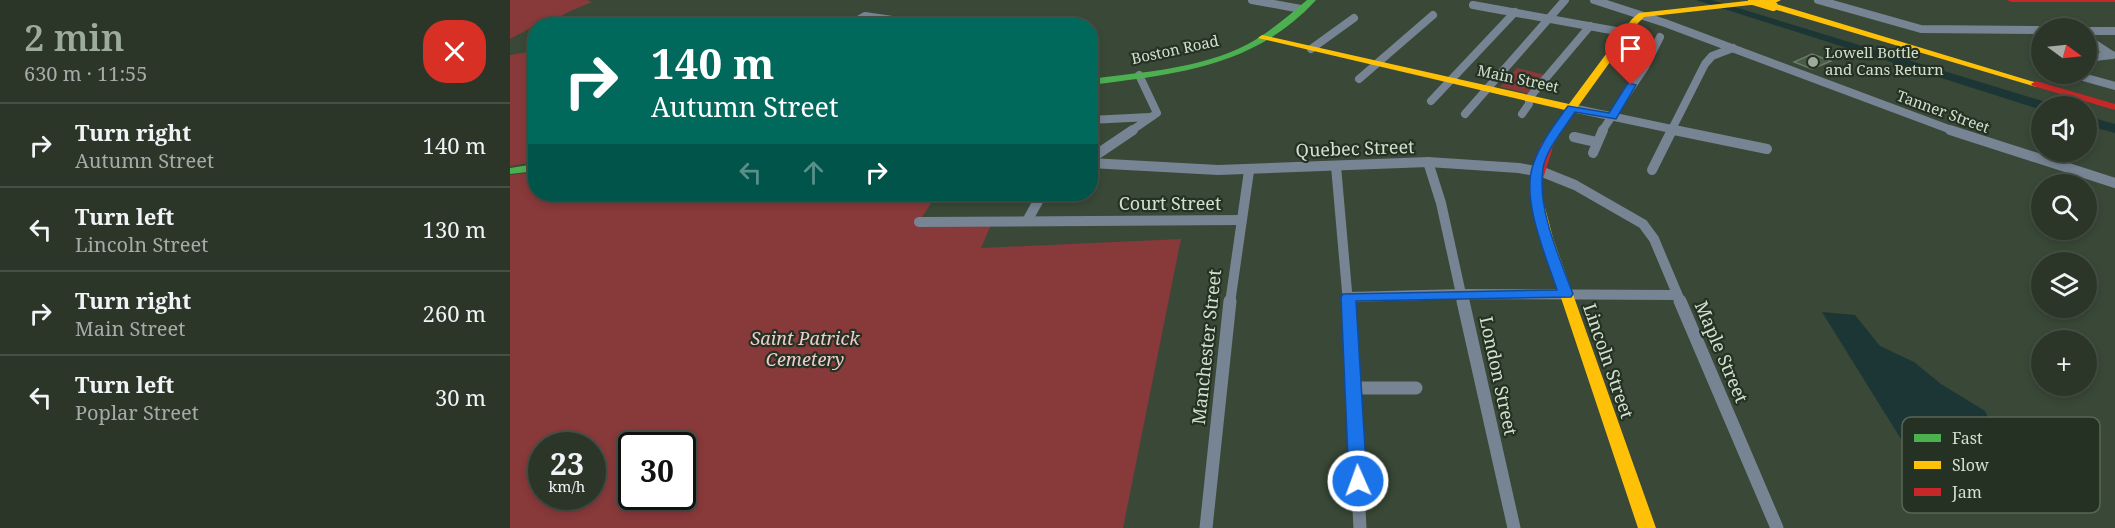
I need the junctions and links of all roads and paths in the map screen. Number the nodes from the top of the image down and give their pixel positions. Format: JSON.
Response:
{"nodes":[{"id":1,"x":1252,"y":0,"type":"edge"},
{"id":2,"x":1312,"y":0,"type":"edge"},
{"id":3,"x":1565,"y":0,"type":"edge"},
{"id":4,"x":1594,"y":0,"type":"edge"},
{"id":5,"x":1753,"y":0,"type":"edge"},
{"id":6,"x":1818,"y":0,"type":"edge"},
{"id":7,"x":2011,"y":0,"type":"edge"},
{"id":8,"x":2114,"y":0,"type":"edge"},
{"id":9,"x":1781,"y":2,"type":"edge"},
{"id":10,"x":1473,"y":5,"type":"dead end"},
{"id":11,"x":1301,"y":9,"type":"junction"},
{"id":12,"x":1515,"y":12,"type":"junction"},
{"id":13,"x":1433,"y":15,"type":"dead end"},
{"id":14,"x":1642,"y":15,"type":"junction"},
{"id":15,"x":862,"y":18,"type":"edge"},
{"id":16,"x":879,"y":18,"type":"edge"},
{"id":17,"x":1354,"y":18,"type":"dead end"},
{"id":18,"x":1548,"y":18,"type":"junction"},
{"id":19,"x":1590,"y":26,"type":"junction"},
{"id":20,"x":2031,"y":30,"type":"edge"},
{"id":21,"x":2097,"y":31,"type":"edge"},
{"id":22,"x":2115,"y":31,"type":"edge"},
{"id":23,"x":1627,"y":33,"type":"junction"},
{"id":24,"x":1660,"y":37,"type":"dead end"},
{"id":25,"x":1256,"y":42,"type":"junction"},
{"id":26,"x":2097,"y":45,"type":"edge"},
{"id":27,"x":1733,"y":48,"type":"junction"},
{"id":28,"x":1311,"y":49,"type":"junction"},
{"id":29,"x":2097,"y":57,"type":"edge"},
{"id":30,"x":1376,"y":64,"type":"junction"},
{"id":31,"x":1139,"y":75,"type":"junction"},
{"id":32,"x":1359,"y":79,"type":"dead end"},
{"id":33,"x":1098,"y":81,"type":"edge"},
{"id":34,"x":1451,"y":81,"type":"junction"},
{"id":35,"x":2097,"y":81,"type":"edge"},
{"id":36,"x":2115,"y":86,"type":"edge"},
{"id":37,"x":1487,"y":89,"type":"junction"},
{"id":38,"x":2115,"y":97,"type":"edge"},
{"id":39,"x":1528,"y":98,"type":"junction"},
{"id":40,"x":1431,"y":101,"type":"dead end"},
{"id":41,"x":2115,"y":107,"type":"edge"},
{"id":42,"x":1572,"y":108,"type":"junction"},
{"id":43,"x":1465,"y":114,"type":"dead end"},
{"id":44,"x":1522,"y":114,"type":"dead end"},
{"id":45,"x":1152,"y":117,"type":"junction"},
{"id":46,"x":1612,"y":117,"type":"junction"},
{"id":47,"x":1098,"y":120,"type":"edge"},
{"id":48,"x":1672,"y":129,"type":"junction"},
{"id":49,"x":1574,"y":137,"type":"dead end"},
{"id":50,"x":1596,"y":142,"type":"junction"},
{"id":51,"x":1767,"y":148,"type":"dead end"},
{"id":52,"x":1593,"y":153,"type":"dead end"},
{"id":53,"x":1098,"y":155,"type":"edge"},
{"id":54,"x":1098,"y":162,"type":"edge"},
{"id":55,"x":1428,"y":162,"type":"junction"},
{"id":56,"x":1336,"y":166,"type":"junction"},
{"id":57,"x":528,"y":168,"type":"edge"},
{"id":58,"x":1652,"y":170,"type":"dead end"},
{"id":59,"x":510,"y":171,"type":"edge"},
{"id":60,"x":1249,"y":171,"type":"junction"},
{"id":61,"x":2115,"y":183,"type":"edge"},
{"id":62,"x":1038,"y":201,"type":"edge"},
{"id":63,"x":1613,"y":206,"type":"joint"},
{"id":64,"x":1240,"y":220,"type":"junction"},
{"id":65,"x":1027,"y":221,"type":"junction"},
{"id":66,"x":919,"y":222,"type":"dead end"},
{"id":67,"x":1462,"y":294,"type":"junction"},
{"id":68,"x":1566,"y":294,"type":"junction"},
{"id":69,"x":1677,"y":295,"type":"junction"},
{"id":70,"x":1348,"y":297,"type":"junction"},
{"id":71,"x":1354,"y":388,"type":"junction"},
{"id":72,"x":1416,"y":388,"type":"dead end"},
{"id":73,"x":1206,"y":528,"type":"edge"},
{"id":74,"x":1360,"y":528,"type":"edge"},
{"id":75,"x":1514,"y":528,"type":"edge"},
{"id":76,"x":1647,"y":528,"type":"edge"},
{"id":77,"x":1777,"y":528,"type":"edge"}],
"edges":[{"from":1,"to":11,"type":"street"},
{"from":2,"to":11,"type":"main road","name":"Boston Road"},
{"from":3,"to":18,"type":"street"},
{"from":4,"to":14,"type":"street","name":"Tanner Street"},
{"from":5,"to":9,"type":"main road","bridge":true},
{"from":6,"to":20,"type":"street"},
{"from":7,"to":8,"type":"main road"},
{"from":9,"to":14,"type":"main road"},
{"from":9,"to":38,"type":"main road"},
{"from":9,"to":41,"type":"main road"},
{"from":10,"to":12,"type":"street"},
{"from":11,"to":25,"type":"main road","name":"Boston Road"},
{"from":12,"to":18,"type":"street"},
{"from":12,"to":34,"type":"street"},
{"from":13,"to":30,"type":"street"},
{"from":14,"to":23,"type":"main road","name":"Lincoln Street"},
{"from":14,"to":27,"type":"street","name":"Tanner Street"},
{"from":15,"to":16,"type":"street"},
{"from":17,"to":28,"type":"street"},
{"from":18,"to":19,"type":"street"},
{"from":18,"to":37,"type":"street"},
{"from":19,"to":23,"type":"street"},
{"from":19,"to":39,"type":"street"},
{"from":21,"to":22,"type":"street"},
{"from":23,"to":42,"type":"main road","name":"Lincoln Street"},
{"from":24,"to":46,"type":"street"},
{"from":25,"to":28,"type":"main road","name":"Main Street"},
{"from":25,"to":31,"type":"main road","name":"Boston Road"},
{"from":26,"to":29,"type":"street"},
{"from":27,"to":48,"type":"street"},
{"from":27,"to":61,"type":"street","name":"Tanner Street"},
{"from":28,"to":30,"type":"main road","name":"Main Street"},
{"from":30,"to":32,"type":"street"},
{"from":30,"to":34,"type":"main road","name":"Main Street"},
{"from":31,"to":33,"type":"main road","name":"Boston Road"},
{"from":31,"to":45,"type":"street"},
{"from":34,"to":37,"type":"main road","name":"Main Street"},
{"from":34,"to":40,"type":"street"},
{"from":35,"to":36,"type":"street"},
{"from":37,"to":39,"type":"main road","name":"Main Street"},
{"from":37,"to":43,"type":"street"},
{"from":39,"to":42,"type":"main road","name":"Main Street"},
{"from":39,"to":44,"type":"street"},
{"from":42,"to":46,"type":"street","name":"Main Street"},
{"from":42,"to":68,"type":"main road","name":"Lincoln Street","bridge":true},
{"from":45,"to":47,"type":"street"},
{"from":45,"to":53,"type":"street"},
{"from":46,"to":48,"type":"street","name":"Main Street"},
{"from":46,"to":50,"type":"street"},
{"from":48,"to":51,"type":"street","name":"Main Street"},
{"from":48,"to":58,"type":"street"},
{"from":49,"to":50,"type":"street"},
{"from":50,"to":52,"type":"street"},
{"from":54,"to":60,"type":"street","name":"Quebec Street"},
{"from":55,"to":56,"type":"street","name":"Quebec Street"},
{"from":55,"to":63,"type":"street","name":"Quebec Street"},
{"from":55,"to":67,"type":"street","name":"London Street"},
{"from":56,"to":60,"type":"street","name":"Quebec Street"},
{"from":56,"to":70,"type":"street"},
{"from":57,"to":59,"type":"main road"},
{"from":60,"to":64,"type":"street","name":"Manchester Street"},
{"from":62,"to":65,"type":"street"},
{"from":63,"to":69,"type":"street","name":"Maple Street"},
{"from":64,"to":65,"type":"street","name":"Court Street"},
{"from":64,"to":73,"type":"street","name":"Manchester Street"},
{"from":65,"to":66,"type":"street","name":"Court Street"},
{"from":67,"to":68,"type":"street"},
{"from":67,"to":70,"type":"street"},
{"from":67,"to":75,"type":"street","name":"London Street"},
{"from":68,"to":69,"type":"street"},
{"from":68,"to":76,"type":"main road","name":"Lincoln Street"},
{"from":69,"to":77,"type":"street","name":"Maple Street"},
{"from":70,"to":71,"type":"street"},
{"from":71,"to":72,"type":"street"},
{"from":71,"to":74,"type":"street"}]}
